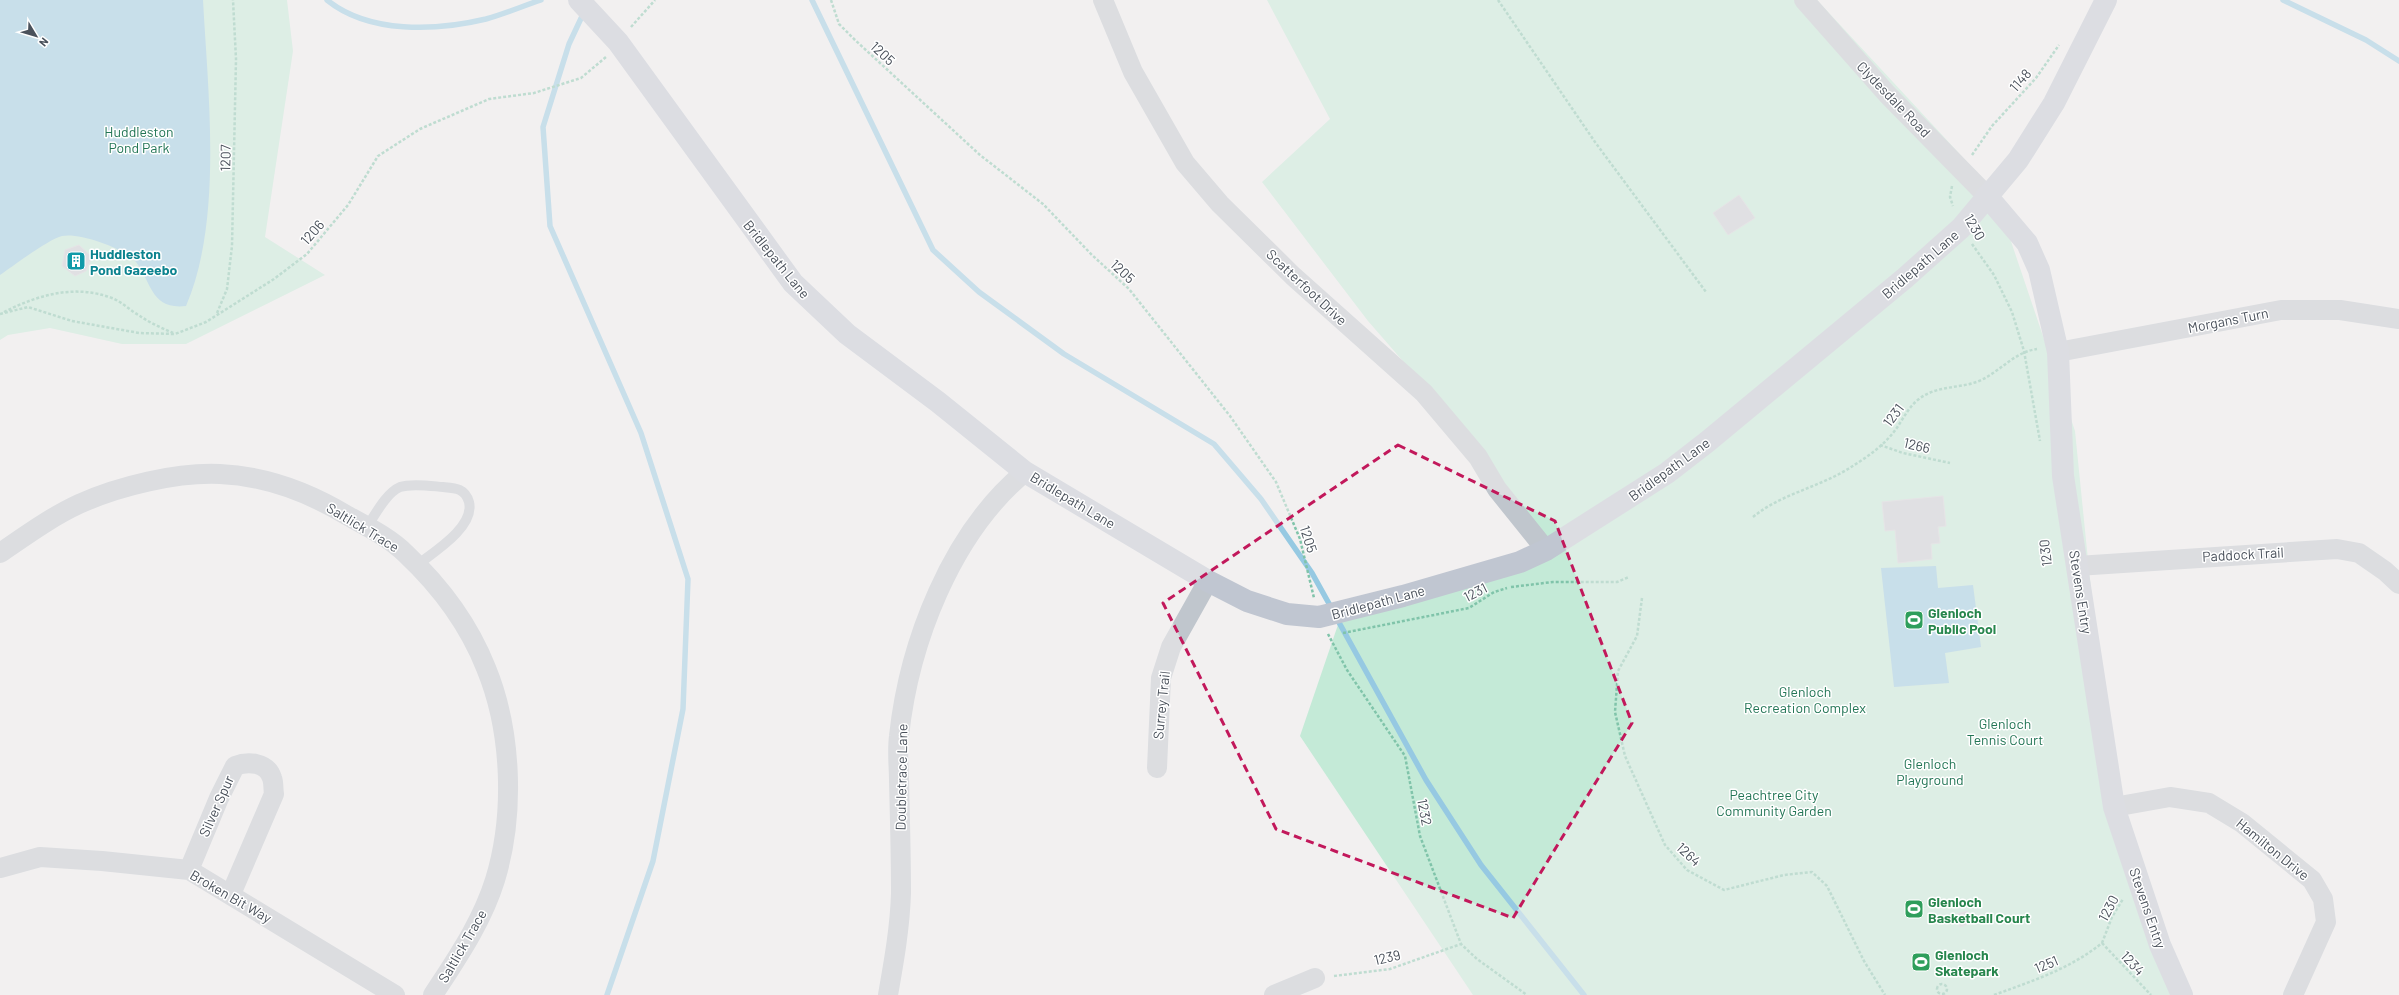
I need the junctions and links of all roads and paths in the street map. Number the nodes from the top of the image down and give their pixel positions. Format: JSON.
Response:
{"nodes":[{"id":1,"x":233,"y":0,"type":"edge"},
{"id":2,"x":579,"y":0,"type":"edge"},
{"id":3,"x":654,"y":0,"type":"edge"},
{"id":4,"x":831,"y":0,"type":"edge"},
{"id":5,"x":1103,"y":0,"type":"edge"},
{"id":6,"x":1498,"y":0,"type":"edge"},
{"id":7,"x":1804,"y":0,"type":"edge"},
{"id":8,"x":2106,"y":0,"type":"edge"},
{"id":9,"x":628,"y":31,"type":"dead end"},
{"id":10,"x":2062,"y":41,"type":"dead end"},
{"id":11,"x":607,"y":56,"type":"dead end"},
{"id":12,"x":1962,"y":169,"type":"junction"},
{"id":13,"x":1987,"y":196,"type":"junction"},
{"id":14,"x":1961,"y":228,"type":"junction"},
{"id":15,"x":1706,"y":292,"type":"dead end"},
{"id":16,"x":0,"y":314,"type":"edge"},
{"id":17,"x":216,"y":314,"type":"junction"},
{"id":18,"x":2399,"y":319,"type":"edge"},
{"id":19,"x":175,"y":334,"type":"junction"},
{"id":20,"x":2058,"y":350,"type":"junction"},
{"id":21,"x":2024,"y":351,"type":"junction"},
{"id":22,"x":1880,"y":445,"type":"junction"},
{"id":23,"x":2042,"y":448,"type":"dead end"},
{"id":24,"x":1950,"y":463,"type":"dead end"},
{"id":25,"x":1025,"y":472,"type":"junction"},
{"id":26,"x":1753,"y":518,"type":"dead end"},
{"id":27,"x":367,"y":527,"type":"junction"},
{"id":28,"x":1546,"y":550,"type":"junction"},
{"id":29,"x":0,"y":553,"type":"edge"},
{"id":30,"x":417,"y":565,"type":"junction"},
{"id":31,"x":2077,"y":566,"type":"junction"},
{"id":32,"x":1629,"y":577,"type":"dead end"},
{"id":33,"x":1208,"y":581,"type":"junction"},
{"id":34,"x":2399,"y":584,"type":"edge"},
{"id":35,"x":1642,"y":598,"type":"dead end"},
{"id":36,"x":1334,"y":614,"type":"junction"},
{"id":37,"x":1329,"y":636,"type":"junction"},
{"id":38,"x":1157,"y":768,"type":"dead end"},
{"id":39,"x":2114,"y":807,"type":"junction"},
{"id":40,"x":0,"y":868,"type":"edge"},
{"id":41,"x":189,"y":870,"type":"junction"},
{"id":42,"x":231,"y":894,"type":"junction"},
{"id":43,"x":2126,"y":895,"type":"dead end"},
{"id":44,"x":2102,"y":943,"type":"junction"},
{"id":45,"x":1462,"y":944,"type":"junction"},
{"id":46,"x":1315,"y":978,"type":"joint"},
{"id":47,"x":1944,"y":994,"type":"edge"},
{"id":48,"x":395,"y":995,"type":"edge"},
{"id":49,"x":433,"y":995,"type":"edge"},
{"id":50,"x":888,"y":995,"type":"edge"},
{"id":51,"x":1274,"y":995,"type":"edge"},
{"id":52,"x":1527,"y":995,"type":"edge"},
{"id":53,"x":1885,"y":995,"type":"edge"},
{"id":54,"x":1994,"y":995,"type":"edge"},
{"id":55,"x":2151,"y":995,"type":"edge"},
{"id":56,"x":2182,"y":995,"type":"edge"},
{"id":57,"x":2293,"y":995,"type":"edge"}],
"edges":[{"from":1,"to":17,"type":"path","name":"1207"},
{"from":2,"to":25,"type":"street","name":"Bridlepath Lane"},
{"from":3,"to":9,"type":"path"},
{"from":4,"to":36,"type":"path","name":"1205"},
{"from":5,"to":28,"type":"street","name":"Scatterfoot Drive"},
{"from":6,"to":15,"type":"path"},
{"from":7,"to":12,"type":"street","name":"Clydesdale Road"},
{"from":8,"to":13,"type":"street","name":"Bridlepath Lane"},
{"from":10,"to":12,"type":"path","name":"1148"},
{"from":11,"to":17,"type":"path","name":"1206"},
{"from":12,"to":13,"type":"street","name":"Clydesdale Road"},
{"from":12,"to":14,"type":"path","name":"1230"},
{"from":13,"to":14,"type":"street","name":"Bridlepath Lane"},
{"from":13,"to":20,"type":"street","name":"Stevens Entry"},
{"from":14,"to":21,"type":"path","name":"1230"},
{"from":14,"to":28,"type":"street","name":"Bridlepath Lane"},
{"from":16,"to":19,"type":"path","name":"1206"},
{"from":16,"to":19,"type":"path"},
{"from":17,"to":19,"type":"path","name":"1206"},
{"from":18,"to":20,"type":"street","name":"Morgans Turn"},
{"from":20,"to":21,"type":"path","name":"1231"},
{"from":20,"to":31,"type":"street","name":"Stevens Entry"},
{"from":21,"to":22,"type":"path","name":"1231"},
{"from":21,"to":23,"type":"path","name":"1230"},
{"from":22,"to":24,"type":"path","name":"1266"},
{"from":22,"to":26,"type":"path","name":"1231"},
{"from":25,"to":33,"type":"street","name":"Bridlepath Lane"},
{"from":25,"to":50,"type":"street","name":"Doubletrace Lane"},
{"from":27,"to":29,"type":"street","name":"Saltlick Trace"},
{"from":27,"to":30,"type":"street","name":"Saltlick Trace"},
{"from":27,"to":30,"type":"lane"},
{"from":28,"to":36,"type":"street","name":"Bridlepath Lane"},
{"from":30,"to":49,"type":"street","name":"Saltlick Trace"},
{"from":31,"to":34,"type":"street","name":"Paddock Trail"},
{"from":31,"to":39,"type":"street","name":"Stevens Entry"},
{"from":32,"to":37,"type":"path","name":"1231"},
{"from":33,"to":36,"type":"street","name":"Bridlepath Lane"},
{"from":33,"to":38,"type":"street","name":"Surrey Trail"},
{"from":35,"to":53,"type":"path","name":"1264"},
{"from":36,"to":37,"type":"path","name":"1232"},
{"from":37,"to":45,"type":"path","name":"1232"},
{"from":39,"to":56,"type":"street","name":"Stevens Entry"},
{"from":39,"to":57,"type":"street","name":"Hamilton Drive"},
{"from":40,"to":41,"type":"street","name":"Broken Bit Way"},
{"from":41,"to":42,"type":"street","name":"Broken Bit Way"},
{"from":41,"to":42,"type":"street","name":"Silver Spur"},
{"from":42,"to":48,"type":"street","name":"Broken Bit Way"},
{"from":43,"to":44,"type":"path","name":"1230"},
{"from":44,"to":54,"type":"path","name":"1251"},
{"from":44,"to":55,"type":"path","name":"1234"},
{"from":45,"to":46,"type":"path","name":"1239"},
{"from":45,"to":52,"type":"path","name":"1232"},
{"from":46,"to":51,"type":"street"},
{"from":47,"to":47,"type":"path"}]}
